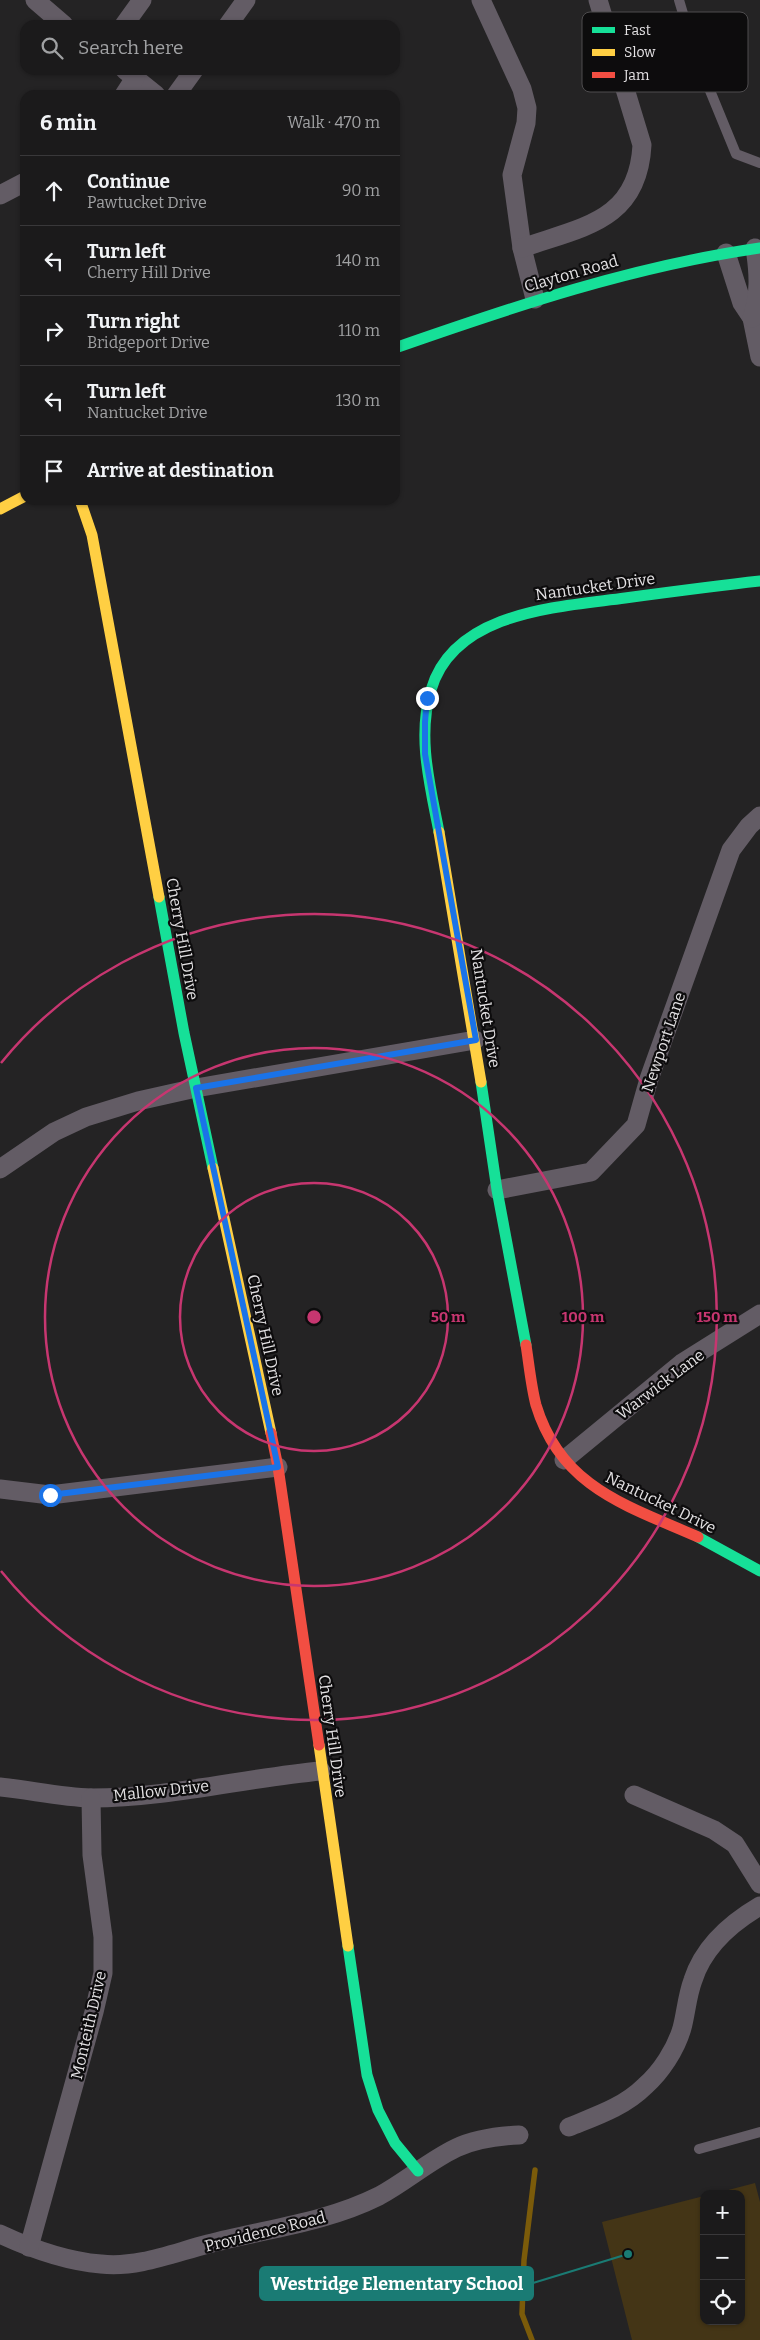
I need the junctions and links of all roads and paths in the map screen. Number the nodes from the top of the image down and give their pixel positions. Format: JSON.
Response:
{"nodes":[{"id":1,"x":35,"y":0,"type":"edge"},
{"id":2,"x":142,"y":0,"type":"edge"},
{"id":3,"x":246,"y":0,"type":"edge"},
{"id":4,"x":480,"y":0,"type":"edge"},
{"id":5,"x":598,"y":0,"type":"edge"},
{"id":6,"x":679,"y":0,"type":"edge"},
{"id":7,"x":602,"y":12,"type":"edge"},
{"id":8,"x":683,"y":12,"type":"edge"},
{"id":9,"x":58,"y":20,"type":"edge"},
{"id":10,"x":128,"y":20,"type":"edge"},
{"id":11,"x":232,"y":20,"type":"edge"},
{"id":12,"x":130,"y":75,"type":"edge"},
{"id":13,"x":131,"y":75,"type":"edge"},
{"id":14,"x":190,"y":75,"type":"edge"},
{"id":15,"x":125,"y":90,"type":"edge"},
{"id":16,"x":150,"y":90,"type":"edge"},
{"id":17,"x":180,"y":90,"type":"edge"},
{"id":18,"x":626,"y":92,"type":"edge"},
{"id":19,"x":711,"y":92,"type":"edge"},
{"id":20,"x":760,"y":163,"type":"edge"},
{"id":21,"x":20,"y":185,"type":"edge"},
{"id":22,"x":0,"y":195,"type":"edge"},
{"id":23,"x":522,"y":248,"type":"junction"},
{"id":24,"x":757,"y":248,"type":"edge"},
{"id":25,"x":726,"y":253,"type":"junction"},
{"id":26,"x":535,"y":299,"type":"junction"},
{"id":27,"x":752,"y":318,"type":"junction"},
{"id":28,"x":400,"y":346,"type":"edge"},
{"id":29,"x":760,"y":357,"type":"edge"},
{"id":30,"x":20,"y":499,"type":"edge"},
{"id":31,"x":82,"y":505,"type":"edge"},
{"id":32,"x":0,"y":509,"type":"edge"},
{"id":33,"x":760,"y":581,"type":"edge"},
{"id":34,"x":760,"y":816,"type":"edge"},
{"id":35,"x":476,"y":1040,"type":"junction"},
{"id":36,"x":196,"y":1088,"type":"junction"},
{"id":37,"x":0,"y":1169,"type":"edge"},
{"id":38,"x":497,"y":1190,"type":"junction"},
{"id":39,"x":760,"y":1314,"type":"edge"},
{"id":40,"x":564,"y":1460,"type":"junction"},
{"id":41,"x":278,"y":1467,"type":"junction"},
{"id":42,"x":0,"y":1489,"type":"edge"},
{"id":43,"x":760,"y":1571,"type":"edge"},
{"id":44,"x":321,"y":1771,"type":"junction"},
{"id":45,"x":0,"y":1787,"type":"edge"},
{"id":46,"x":634,"y":1795,"type":"dead end"},
{"id":47,"x":91,"y":1798,"type":"junction"},
{"id":48,"x":760,"y":1884,"type":"edge"},
{"id":49,"x":760,"y":1906,"type":"edge"},
{"id":50,"x":569,"y":2128,"type":"dead end"},
{"id":51,"x":760,"y":2132,"type":"edge"},
{"id":52,"x":519,"y":2135,"type":"dead end"},
{"id":53,"x":699,"y":2149,"type":"dead end"},
{"id":54,"x":418,"y":2171,"type":"junction"},
{"id":55,"x":0,"y":2234,"type":"edge"},
{"id":56,"x":29,"y":2247,"type":"junction"}],
"edges":[{"from":1,"to":9,"type":"street"},
{"from":2,"to":10,"type":"street"},
{"from":3,"to":11,"type":"street"},
{"from":4,"to":23,"type":"street"},
{"from":5,"to":7,"type":"street"},
{"from":6,"to":8,"type":"lane"},
{"from":12,"to":15,"type":"street"},
{"from":13,"to":16,"type":"street"},
{"from":14,"to":17,"type":"street"},
{"from":18,"to":23,"type":"street"},
{"from":19,"to":20,"type":"lane"},
{"from":21,"to":22,"type":"street"},
{"from":23,"to":26,"type":"street"},
{"from":24,"to":25,"type":"street","name":"Clayton Road"},
{"from":24,"to":27,"type":"street"},
{"from":25,"to":26,"type":"street","name":"Clayton Road"},
{"from":25,"to":27,"type":"street"},
{"from":26,"to":28,"type":"street","name":"Clayton Road"},
{"from":27,"to":29,"type":"street"},
{"from":30,"to":32,"type":"street"},
{"from":31,"to":36,"type":"street","name":"Cherry Hill Drive"},
{"from":33,"to":35,"type":"street","name":"Nantucket Drive"},
{"from":34,"to":38,"type":"street","name":"Newport Lane"},
{"from":35,"to":36,"type":"street"},
{"from":35,"to":38,"type":"street","name":"Nantucket Drive"},
{"from":36,"to":37,"type":"street"},
{"from":36,"to":41,"type":"street","name":"Cherry Hill Drive"},
{"from":38,"to":40,"type":"street","name":"Nantucket Drive"},
{"from":39,"to":40,"type":"street","name":"Warwick Lane"},
{"from":40,"to":43,"type":"street","name":"Nantucket Drive"},
{"from":41,"to":42,"type":"street"},
{"from":41,"to":44,"type":"street","name":"Cherry Hill Drive"},
{"from":44,"to":47,"type":"street","name":"Mallow Drive"},
{"from":44,"to":54,"type":"street","name":"Cherry Hill Drive"},
{"from":45,"to":47,"type":"street","name":"Mallow Drive"},
{"from":46,"to":48,"type":"street"},
{"from":47,"to":56,"type":"street","name":"Monteith Drive"},
{"from":49,"to":50,"type":"street"},
{"from":51,"to":53,"type":"lane"},
{"from":52,"to":54,"type":"street","name":"Providence Road"},
{"from":54,"to":56,"type":"street","name":"Providence Road"},
{"from":55,"to":56,"type":"street","name":"Providence Road"}]}
